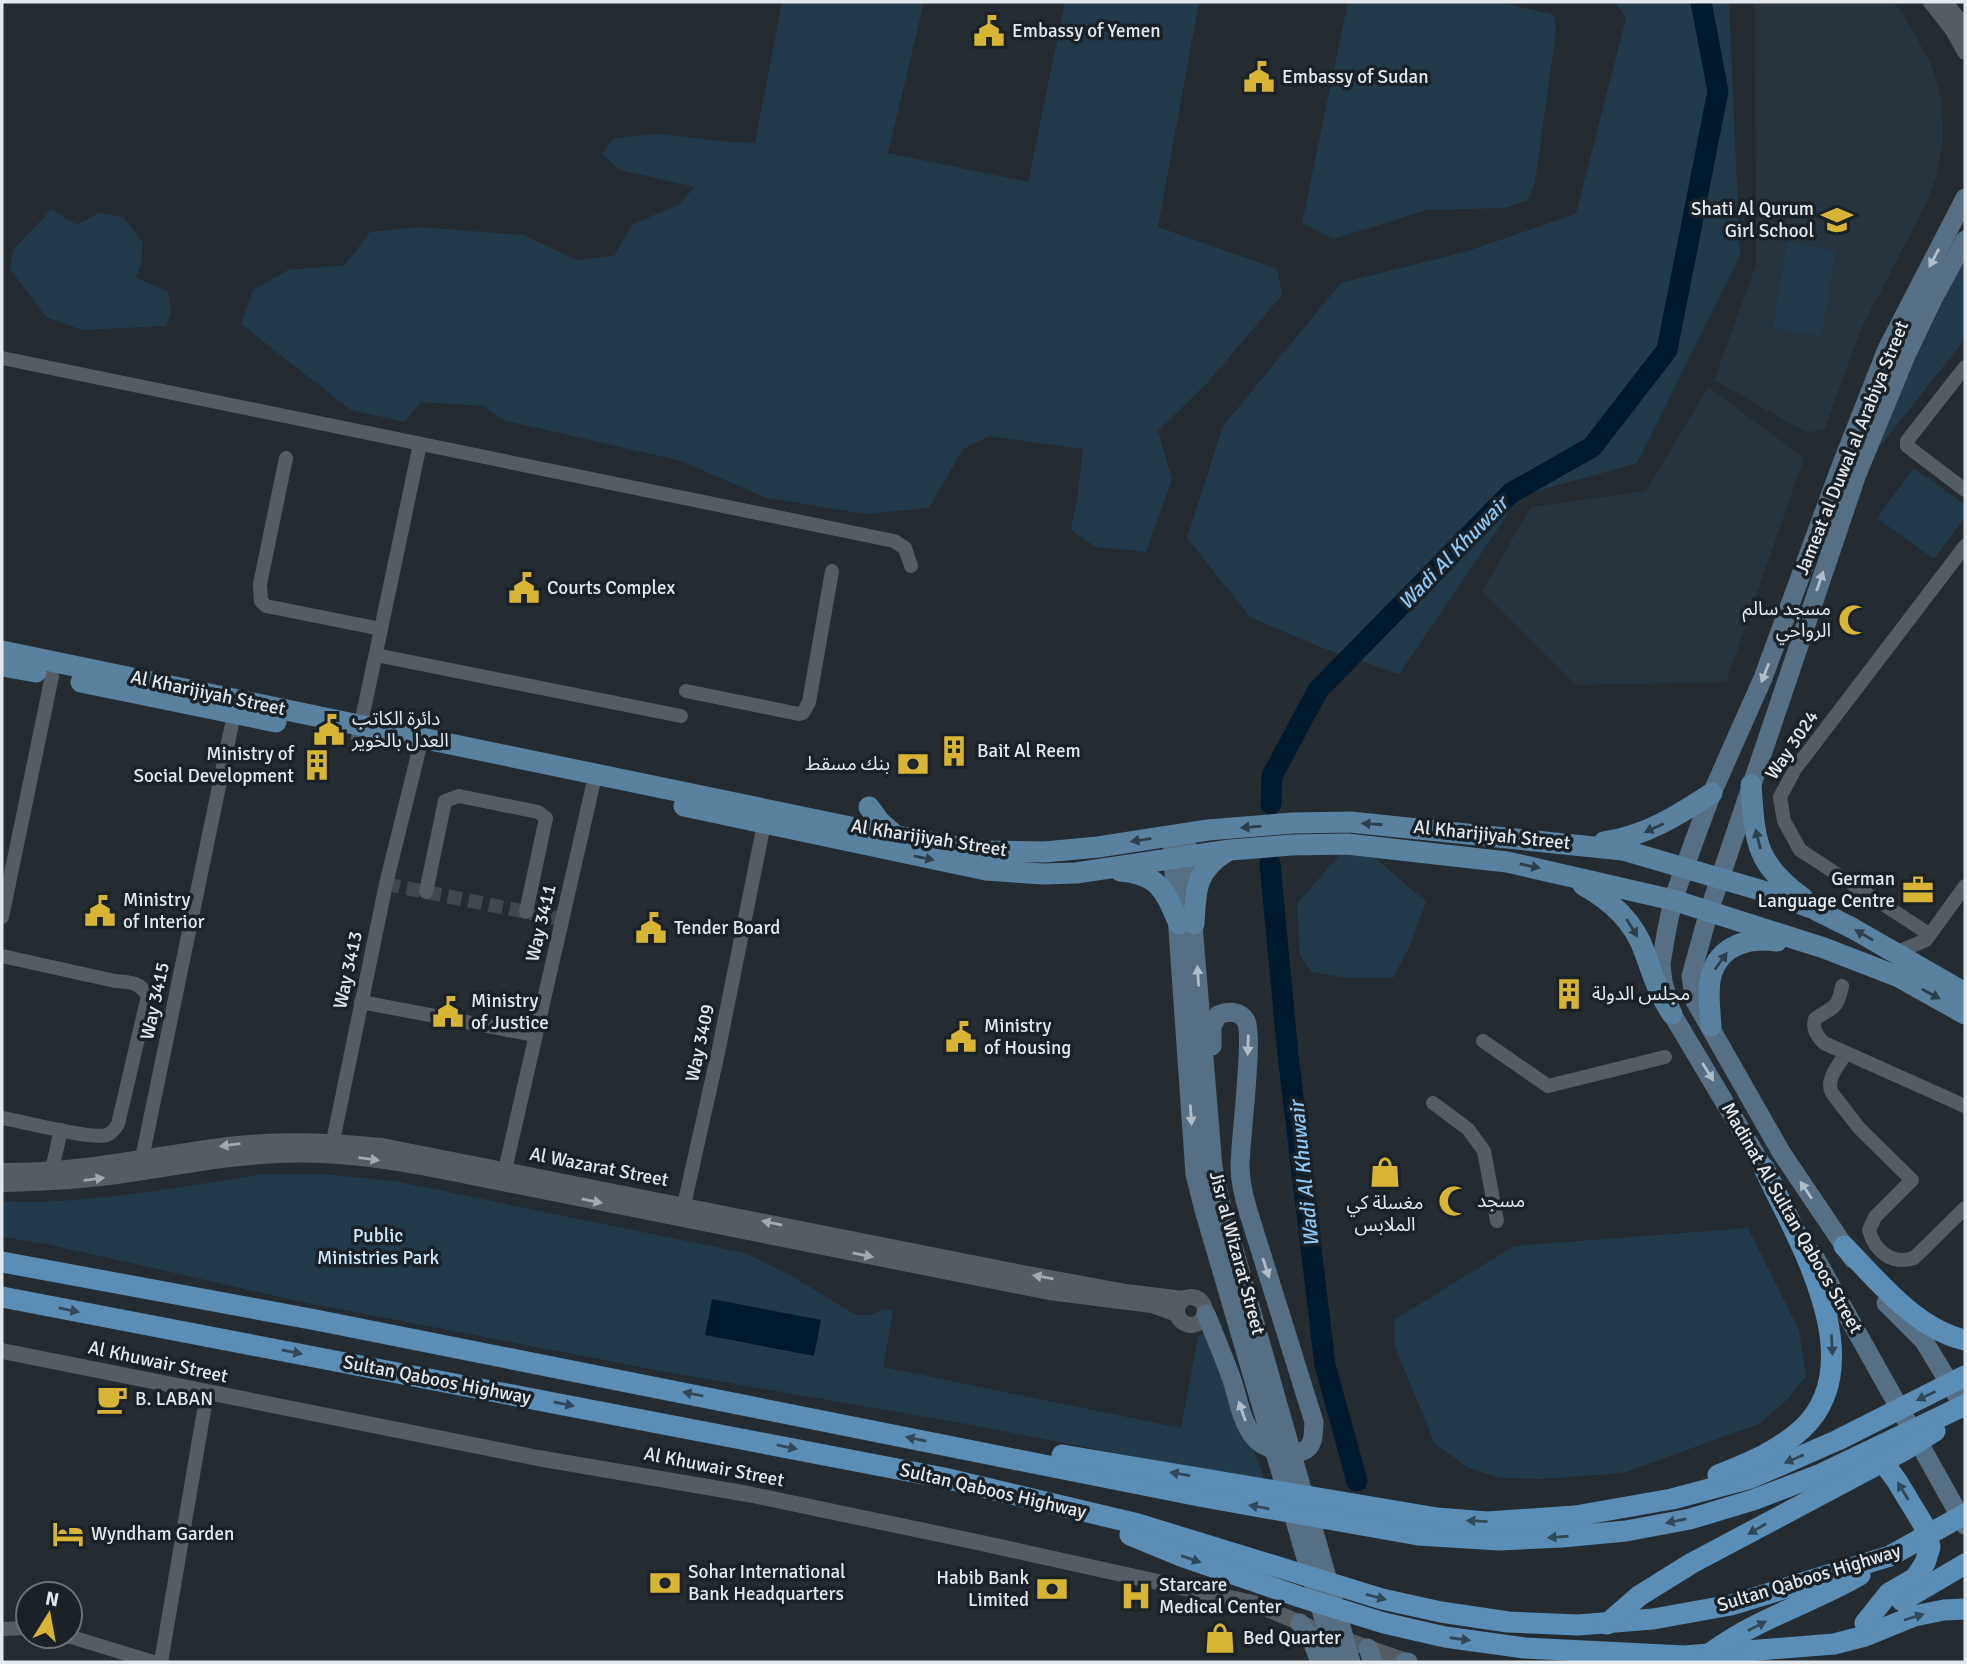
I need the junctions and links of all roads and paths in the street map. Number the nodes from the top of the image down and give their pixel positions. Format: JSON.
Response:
{"nodes":[{"id":1,"x":1931,"y":2,"type":"edge"},
{"id":2,"x":1944,"y":2,"type":"edge"},
{"id":3,"x":1965,"y":27,"type":"edge"},
{"id":4,"x":1965,"y":52,"type":"edge"},
{"id":5,"x":1965,"y":198,"type":"edge"},
{"id":6,"x":1965,"y":240,"type":"edge"},
{"id":7,"x":2,"y":358,"type":"edge"},
{"id":8,"x":1965,"y":366,"type":"edge"},
{"id":9,"x":420,"y":444,"type":"junction"},
{"id":10,"x":286,"y":458,"type":"dead end"},
{"id":11,"x":1965,"y":490,"type":"edge"},
{"id":12,"x":1965,"y":546,"type":"edge"},
{"id":13,"x":911,"y":566,"type":"dead end"},
{"id":14,"x":832,"y":572,"type":"dead end"},
{"id":15,"x":381,"y":629,"type":"junction"},
{"id":16,"x":2,"y":651,"type":"edge"},
{"id":17,"x":376,"y":655,"type":"junction"},
{"id":18,"x":2,"y":659,"type":"edge"},
{"id":19,"x":2,"y":666,"type":"edge"},
{"id":20,"x":52,"y":676,"type":"junction"},
{"id":21,"x":171,"y":685,"type":"junction"},
{"id":22,"x":686,"y":691,"type":"dead end"},
{"id":23,"x":304,"y":713,"type":"junction"},
{"id":24,"x":234,"y":714,"type":"junction"},
{"id":25,"x":681,"y":716,"type":"dead end"},
{"id":26,"x":366,"y":730,"type":"junction"},
{"id":27,"x":470,"y":747,"type":"junction"},
{"id":28,"x":419,"y":750,"type":"junction"},
{"id":29,"x":545,"y":762,"type":"junction"},
{"id":30,"x":644,"y":783,"type":"junction"},
{"id":31,"x":593,"y":785,"type":"junction"},
{"id":32,"x":1751,"y":785,"type":"junction"},
{"id":33,"x":1712,"y":793,"type":"junction"},
{"id":34,"x":730,"y":801,"type":"junction"},
{"id":35,"x":804,"y":817,"type":"junction"},
{"id":36,"x":832,"y":823,"type":"junction"},
{"id":37,"x":764,"y":824,"type":"junction"},
{"id":38,"x":1178,"y":834,"type":"junction"},
{"id":39,"x":1482,"y":835,"type":"junction"},
{"id":40,"x":858,"y":836,"type":"junction"},
{"id":41,"x":897,"y":836,"type":"junction"},
{"id":42,"x":1586,"y":845,"type":"junction"},
{"id":43,"x":1230,"y":850,"type":"junction"},
{"id":44,"x":1181,"y":858,"type":"junction"},
{"id":45,"x":1478,"y":859,"type":"junction"},
{"id":46,"x":1684,"y":868,"type":"junction"},
{"id":47,"x":1559,"y":872,"type":"junction"},
{"id":48,"x":1076,"y":873,"type":"junction"},
{"id":49,"x":1720,"y":878,"type":"junction"},
{"id":50,"x":1965,"y":886,"type":"edge"},
{"id":51,"x":426,"y":892,"type":"dead end"},
{"id":52,"x":1673,"y":900,"type":"junction"},
{"id":53,"x":1814,"y":909,"type":"junction"},
{"id":54,"x":1709,"y":911,"type":"junction"},
{"id":55,"x":526,"y":912,"type":"dead end"},
{"id":56,"x":2,"y":917,"type":"edge"},
{"id":57,"x":1186,"y":924,"type":"junction"},
{"id":58,"x":1928,"y":937,"type":"junction"},
{"id":59,"x":1824,"y":948,"type":"junction"},
{"id":60,"x":1895,"y":953,"type":"junction"},
{"id":61,"x":2,"y":957,"type":"edge"},
{"id":62,"x":1925,"y":969,"type":"junction"},
{"id":63,"x":1842,"y":986,"type":"dead end"},
{"id":64,"x":1965,"y":993,"type":"edge"},
{"id":65,"x":361,"y":1002,"type":"junction"},
{"id":66,"x":1672,"y":1014,"type":"junction"},
{"id":67,"x":1965,"y":1014,"type":"edge"},
{"id":68,"x":1711,"y":1026,"type":"junction"},
{"id":69,"x":535,"y":1035,"type":"junction"},
{"id":70,"x":1483,"y":1041,"type":"dead end"},
{"id":71,"x":1846,"y":1053,"type":"junction"},
{"id":72,"x":1665,"y":1057,"type":"dead end"},
{"id":73,"x":1433,"y":1103,"type":"dead end"},
{"id":74,"x":1965,"y":1106,"type":"edge"},
{"id":75,"x":2,"y":1118,"type":"edge"},
{"id":76,"x":1209,"y":1124,"type":"junction"},
{"id":77,"x":61,"y":1130,"type":"junction"},
{"id":78,"x":333,"y":1141,"type":"junction"},
{"id":79,"x":279,"y":1154,"type":"junction"},
{"id":80,"x":140,"y":1165,"type":"junction"},
{"id":81,"x":1764,"y":1168,"type":"junction"},
{"id":82,"x":505,"y":1170,"type":"junction"},
{"id":83,"x":2,"y":1171,"type":"edge"},
{"id":84,"x":442,"y":1171,"type":"junction"},
{"id":85,"x":51,"y":1175,"type":"junction"},
{"id":86,"x":2,"y":1184,"type":"edge"},
{"id":87,"x":684,"y":1205,"type":"junction"},
{"id":88,"x":624,"y":1208,"type":"junction"},
{"id":89,"x":1965,"y":1208,"type":"edge"},
{"id":90,"x":1497,"y":1221,"type":"dead end"},
{"id":91,"x":1844,"y":1246,"type":"junction"},
{"id":92,"x":2,"y":1262,"type":"edge"},
{"id":93,"x":2,"y":1297,"type":"edge"},
{"id":94,"x":1180,"y":1307,"type":"junction"},
{"id":95,"x":1206,"y":1314,"type":"junction"},
{"id":96,"x":1965,"y":1340,"type":"edge"},
{"id":97,"x":2,"y":1351,"type":"edge"},
{"id":98,"x":1958,"y":1380,"type":"edge"},
{"id":99,"x":207,"y":1393,"type":"junction"},
{"id":100,"x":1900,"y":1408,"type":"junction"},
{"id":101,"x":1965,"y":1408,"type":"edge"},
{"id":102,"x":1275,"y":1426,"type":"junction"},
{"id":103,"x":1838,"y":1440,"type":"junction"},
{"id":104,"x":961,"y":1448,"type":"junction"},
{"id":105,"x":1650,"y":1502,"type":"junction"},
{"id":106,"x":1084,"y":1511,"type":"junction"},
{"id":107,"x":1965,"y":1514,"type":"edge"},
{"id":108,"x":1965,"y":1525,"type":"edge"},
{"id":109,"x":1891,"y":1556,"type":"junction"},
{"id":110,"x":1965,"y":1564,"type":"edge"},
{"id":111,"x":1965,"y":1609,"type":"edge"},
{"id":112,"x":1300,"y":1623,"type":"junction"},
{"id":113,"x":1865,"y":1623,"type":"junction"},
{"id":114,"x":84,"y":1641,"type":"edge"},
{"id":115,"x":1802,"y":1646,"type":"junction"},
{"id":116,"x":1371,"y":1655,"type":"edge"},
{"id":117,"x":153,"y":1662,"type":"edge"},
{"id":118,"x":161,"y":1662,"type":"edge"},
{"id":119,"x":1320,"y":1662,"type":"edge"},
{"id":120,"x":1334,"y":1662,"type":"edge"},
{"id":121,"x":1351,"y":1662,"type":"edge"},
{"id":122,"x":1407,"y":1662,"type":"edge"},
{"id":123,"x":1583,"y":1662,"type":"edge"},
{"id":124,"x":1699,"y":1662,"type":"edge"}],
"edges":[{"from":1,"to":4,"type":"street"},
{"from":2,"to":3,"type":"street"},
{"from":5,"to":33,"type":"main road","name":"Jameat al Duwal al Arabiya Street","one_way":true},
{"from":32,"to":6,"type":"main road","name":"Jameat al Duwal al Arabiya Street","one_way":true},
{"from":7,"to":9,"type":"street"},
{"from":8,"to":11,"type":"street"},
{"from":9,"to":13,"type":"street"},
{"from":9,"to":15,"type":"street"},
{"from":10,"to":15,"type":"street"},
{"from":12,"to":58,"type":"street","name":"Way 3024"},
{"from":14,"to":22,"type":"street"},
{"from":15,"to":17,"type":"street"},
{"from":16,"to":21,"type":"main road","name":"Al Kharijiyah Street"},
{"from":17,"to":25,"type":"street"},
{"from":17,"to":26,"type":"street"},
{"from":18,"to":20,"type":"main road"},
{"from":19,"to":20,"type":"main road","name":"Al Kharijiyah Street"},
{"from":20,"to":21,"type":"main road"},
{"from":20,"to":24,"type":"main road","name":"Al Kharijiyah Street"},
{"from":20,"to":56,"type":"street"},
{"from":21,"to":23,"type":"main road","name":"Al Kharijiyah Street"},
{"from":21,"to":24,"type":"main road"},
{"from":23,"to":24,"type":"main road"},
{"from":23,"to":26,"type":"main road","name":"Al Kharijiyah Street"},
{"from":24,"to":26,"type":"main road","name":"Al Kharijiyah Street"},
{"from":24,"to":80,"type":"street","name":"Way 3415"},
{"from":26,"to":27,"type":"main road","name":"Al Kharijiyah Street"},
{"from":26,"to":28,"type":"main road"},
{"from":27,"to":28,"type":"main road"},
{"from":27,"to":29,"type":"main road","name":"Al Kharijiyah Street"},
{"from":28,"to":31,"type":"main road","name":"Al Kharijiyah Street"},
{"from":28,"to":65,"type":"street","name":"Way 3413"},
{"from":29,"to":30,"type":"main road","name":"Al Kharijiyah Street"},
{"from":29,"to":31,"type":"main road"},
{"from":30,"to":31,"type":"main road"},
{"from":30,"to":34,"type":"main road","name":"Al Kharijiyah Street"},
{"from":31,"to":37,"type":"main road","name":"Al Kharijiyah Street"},
{"from":31,"to":69,"type":"street","name":"Way 3411"},
{"from":32,"to":49,"type":"main road","name":"Jameat al Duwal al Arabiya Street"},
{"from":53,"to":32,"type":"main road","one_way":true},
{"from":33,"to":42,"type":"main road","one_way":true},
{"from":33,"to":46,"type":"main road","name":"Jameat al Duwal al Arabiya Street"},
{"from":34,"to":35,"type":"main road","name":"Al Kharijiyah Street"},
{"from":34,"to":37,"type":"main road"},
{"from":35,"to":36,"type":"main road","name":"Al Kharijiyah Street"},
{"from":35,"to":37,"type":"main road"},
{"from":36,"to":40,"type":"main road","name":"Al Kharijiyah Street"},
{"from":36,"to":41,"type":"main road"},
{"from":37,"to":40,"type":"main road","name":"Al Kharijiyah Street"},
{"from":37,"to":87,"type":"street","name":"Way 3409"},
{"from":39,"to":38,"type":"main road","name":"Al Kharijiyah Street","one_way":true},
{"from":38,"to":41,"type":"main road","name":"Al Kharijiyah Street","one_way":true},
{"from":38,"to":44,"type":"main road","name":"Jisr al Wizarat Street"},
{"from":39,"to":42,"type":"main road","name":"Al Kharijiyah Street"},
{"from":39,"to":45,"type":"main road"},
{"from":40,"to":41,"type":"main road","name":"Al Kharijiyah Street"},
{"from":40,"to":48,"type":"main road","name":"Al Kharijiyah Street","one_way":true},
{"from":42,"to":46,"type":"main road","name":"Al Kharijiyah Street"},
{"from":43,"to":44,"type":"main road","name":"Al Kharijiyah Street"},
{"from":43,"to":45,"type":"main road","name":"Al Kharijiyah Street"},
{"from":43,"to":57,"type":"main road"},
{"from":44,"to":48,"type":"main road","name":"Al Kharijiyah Street"},
{"from":44,"to":57,"type":"main road","name":"Jisr al Wizarat Street"},
{"from":45,"to":47,"type":"main road","name":"Al Kharijiyah Street","one_way":true},
{"from":46,"to":49,"type":"main road","name":"Al Kharijiyah Street"},
{"from":46,"to":52,"type":"main road","name":"Jameat al Duwal al Arabiya Street"},
{"from":47,"to":52,"type":"main road","name":"Al Kharijiyah Street"},
{"from":47,"to":66,"type":"main road","one_way":true},
{"from":48,"to":57,"type":"main road"},
{"from":49,"to":53,"type":"main road","name":"Al Kharijiyah Street"},
{"from":49,"to":54,"type":"main road","name":"Jameat al Duwal al Arabiya Street"},
{"from":50,"to":58,"type":"street"},
{"from":51,"to":55,"type":"street"},
{"from":52,"to":54,"type":"main road","name":"Al Kharijiyah Street"},
{"from":52,"to":66,"type":"main road","name":"Madinat Al Sultan Qaboos Street"},
{"from":60,"to":53,"type":"main road","name":"Al Kharijiyah Street","one_way":true},
{"from":54,"to":59,"type":"main road","name":"Al Kharijiyah Street"},
{"from":54,"to":68,"type":"main road","name":"Madinat Al Sultan Qaboos Street"},
{"from":76,"to":57,"type":"main road","name":"Jisr al Wizarat Street","one_way":true},
{"from":57,"to":102,"type":"main road","name":"Jisr al Wizarat Street","one_way":true},
{"from":58,"to":60,"type":"street"},
{"from":58,"to":62,"type":"street"},
{"from":59,"to":67,"type":"main road","name":"Al Kharijiyah Street","one_way":true},
{"from":68,"to":59,"type":"main road","one_way":true},
{"from":60,"to":62,"type":"main road","name":"Al Kharijiyah Street"},
{"from":61,"to":77,"type":"street"},
{"from":62,"to":64,"type":"main road","name":"Al Kharijiyah Street"},
{"from":63,"to":71,"type":"street"},
{"from":65,"to":69,"type":"street"},
{"from":65,"to":78,"type":"street","name":"Way 3413"},
{"from":66,"to":81,"type":"main road","name":"Madinat Al Sultan Qaboos Street","one_way":true},
{"from":91,"to":68,"type":"main road","name":"Madinat Al Sultan Qaboos Street","one_way":true},
{"from":69,"to":82,"type":"street","name":"Way 3411"},
{"from":70,"to":72,"type":"street"},
{"from":71,"to":74,"type":"street"},
{"from":71,"to":89,"type":"street"},
{"from":73,"to":90,"type":"street"},
{"from":75,"to":77,"type":"street"},
{"from":76,"to":95,"type":"main road","one_way":true},
{"from":76,"to":102,"type":"main road","name":"Jisr al Wizarat Street"},
{"from":77,"to":85,"type":"street"},
{"from":78,"to":79,"type":"street"},
{"from":78,"to":80,"type":"street","name":"Al Wazarat Street","one_way":true},
{"from":78,"to":82,"type":"street","name":"Al Wazarat Street"},
{"from":79,"to":80,"type":"street","name":"Al Wazarat Street"},
{"from":79,"to":84,"type":"street","name":"Al Wazarat Street","one_way":true},
{"from":80,"to":85,"type":"street","name":"Al Wazarat Street"},
{"from":81,"to":100,"type":"main road","name":"Madinat Al Sultan Qaboos Street"},
{"from":81,"to":105,"type":"highway","one_way":true},
{"from":82,"to":84,"type":"street"},
{"from":82,"to":87,"type":"street","name":"Al Wazarat Street"},
{"from":83,"to":85,"type":"street","name":"Al Wazarat Street"},
{"from":84,"to":88,"type":"street","name":"Al Wazarat Street","one_way":true},
{"from":85,"to":86,"type":"street","name":"Al Wazarat Street"},
{"from":87,"to":88,"type":"street"},
{"from":94,"to":87,"type":"street","name":"Al Wazarat Street","one_way":true},
{"from":88,"to":94,"type":"street","name":"Al Wazarat Street","one_way":true},
{"from":91,"to":96,"type":"highway"},
{"from":91,"to":98,"type":"main road","name":"Madinat Al Sultan Qaboos Street"},
{"from":104,"to":92,"type":"highway","name":"Sultan Qaboos Highway","one_way":true},
{"from":93,"to":106,"type":"highway","name":"Sultan Qaboos Highway","one_way":true},
{"from":94,"to":95,"type":"street"},
{"from":94,"to":95,"type":"street"},
{"from":97,"to":99,"type":"street","name":"Al Khuwair Street"},
{"from":98,"to":100,"type":"highway","one_way":true},
{"from":98,"to":101,"type":"main road","name":"Madinat Al Sultan Qaboos Street"},
{"from":99,"to":112,"type":"street","name":"Al Khuwair Street"},
{"from":99,"to":118,"type":"street"},
{"from":100,"to":103,"type":"highway"},
{"from":100,"to":108,"type":"main road","name":"Madinat Al Sultan Qaboos Street"},
{"from":101,"to":104,"type":"highway","name":"Sultan Qaboos Highway","one_way":true},
{"from":101,"to":123,"type":"highway","one_way":true},
{"from":102,"to":120,"type":"main road","name":"Jisr al Wizarat Street"},
{"from":102,"to":121,"type":"main road","name":"Jisr al Wizarat Street"},
{"from":103,"to":105,"type":"highway","one_way":true},
{"from":113,"to":103,"type":"highway","one_way":true},
{"from":105,"to":104,"type":"highway","one_way":true},
{"from":106,"to":109,"type":"highway","name":"Sultan Qaboos Highway","one_way":true},
{"from":106,"to":115,"type":"highway","one_way":true},
{"from":107,"to":109,"type":"highway","name":"Sultan Qaboos Highway"},
{"from":124,"to":109,"type":"highway","one_way":true},
{"from":110,"to":113,"type":"highway"},
{"from":115,"to":111,"type":"highway","one_way":true},
{"from":112,"to":116,"type":"street","name":"Al Khuwair Street"},
{"from":112,"to":119,"type":"main road"},
{"from":113,"to":115,"type":"highway"},
{"from":114,"to":117,"type":"street"},
{"from":116,"to":122,"type":"street","name":"Al Khuwair Street"}]}
